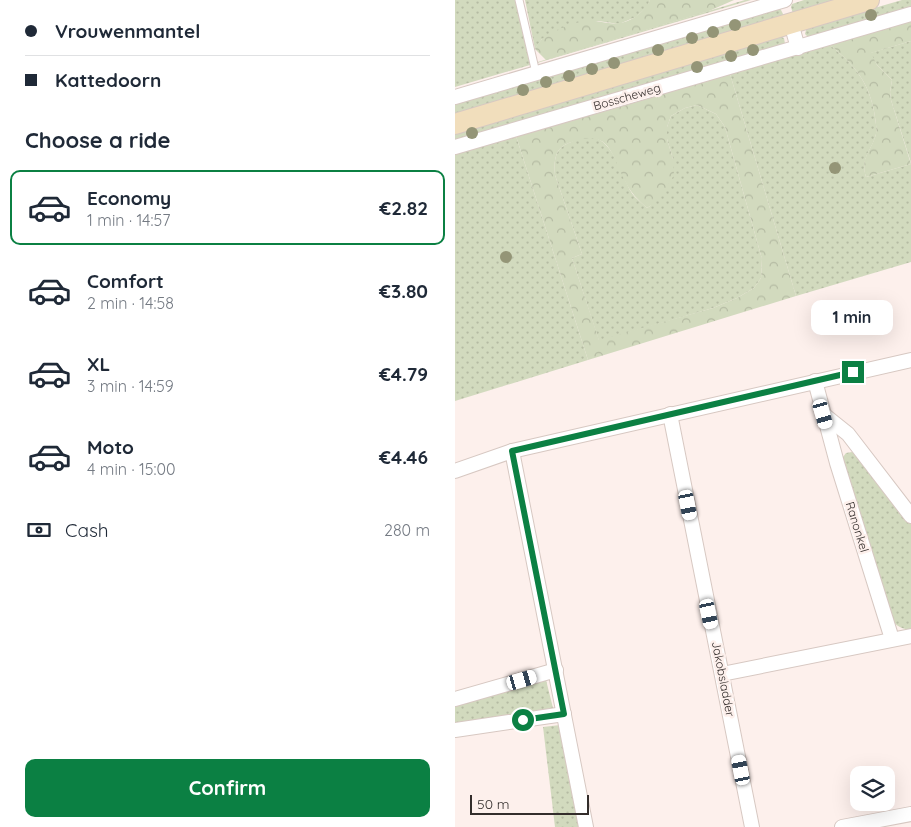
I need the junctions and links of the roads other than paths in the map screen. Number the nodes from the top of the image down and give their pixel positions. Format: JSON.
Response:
{"nodes":[{"id":1,"x":519,"y":0,"type":"edge"},
{"id":2,"x":785,"y":0,"type":"edge"},
{"id":3,"x":869,"y":0,"type":"edge"},
{"id":4,"x":911,"y":14,"type":"edge"},
{"id":5,"x":791,"y":23,"type":"junction"},
{"id":6,"x":798,"y":48,"type":"junction"},
{"id":7,"x":536,"y":73,"type":"junction"},
{"id":8,"x":455,"y":97,"type":"edge"},
{"id":9,"x":455,"y":124,"type":"edge"},
{"id":10,"x":455,"y":147,"type":"edge"},
{"id":11,"x":911,"y":360,"type":"edge"},
{"id":12,"x":815,"y":381,"type":"junction"},
{"id":13,"x":670,"y":414,"type":"junction"},
{"id":14,"x":823,"y":414,"type":"junction"},
{"id":15,"x":512,"y":451,"type":"junction"},
{"id":16,"x":455,"y":471,"type":"edge"},
{"id":17,"x":911,"y":516,"type":"edge"},
{"id":18,"x":911,"y":636,"type":"edge"},
{"id":19,"x":892,"y":639,"type":"junction"},
{"id":20,"x":556,"y":670,"type":"junction"},
{"id":21,"x":722,"y":674,"type":"junction"},
{"id":22,"x":455,"y":699,"type":"edge"},
{"id":23,"x":564,"y":714,"type":"junction"},
{"id":24,"x":455,"y":730,"type":"edge"},
{"id":25,"x":911,"y":814,"type":"edge"},
{"id":26,"x":586,"y":827,"type":"edge"},
{"id":27,"x":752,"y":827,"type":"edge"},
{"id":28,"x":842,"y":827,"type":"edge"}],
"edges":[{"from":1,"to":7,"type":"lane"},
{"from":2,"to":7,"type":"street"},
{"from":3,"to":5,"type":"main road","name":"Bosscheweg"},
{"from":4,"to":6,"type":"street","name":"Bosscheweg"},
{"from":5,"to":6,"type":"street"},
{"from":5,"to":9,"type":"main road","name":"Bosscheweg"},
{"from":6,"to":10,"type":"street","name":"Bosscheweg"},
{"from":7,"to":8,"type":"street"},
{"from":11,"to":12,"type":"street"},
{"from":12,"to":13,"type":"street"},
{"from":12,"to":14,"type":"street","name":"Ranonkel"},
{"from":13,"to":15,"type":"street"},
{"from":13,"to":21,"type":"street","name":"Jakobsladder"},
{"from":14,"to":17,"type":"street"},
{"from":14,"to":19,"type":"street","name":"Ranonkel"},
{"from":15,"to":16,"type":"street"},
{"from":15,"to":20,"type":"street"},
{"from":18,"to":19,"type":"street"},
{"from":19,"to":21,"type":"street"},
{"from":20,"to":22,"type":"street"},
{"from":20,"to":23,"type":"street"},
{"from":21,"to":27,"type":"street","name":"Jakobsladder"},
{"from":23,"to":24,"type":"street"},
{"from":23,"to":26,"type":"street"},
{"from":25,"to":28,"type":"street"}]}
